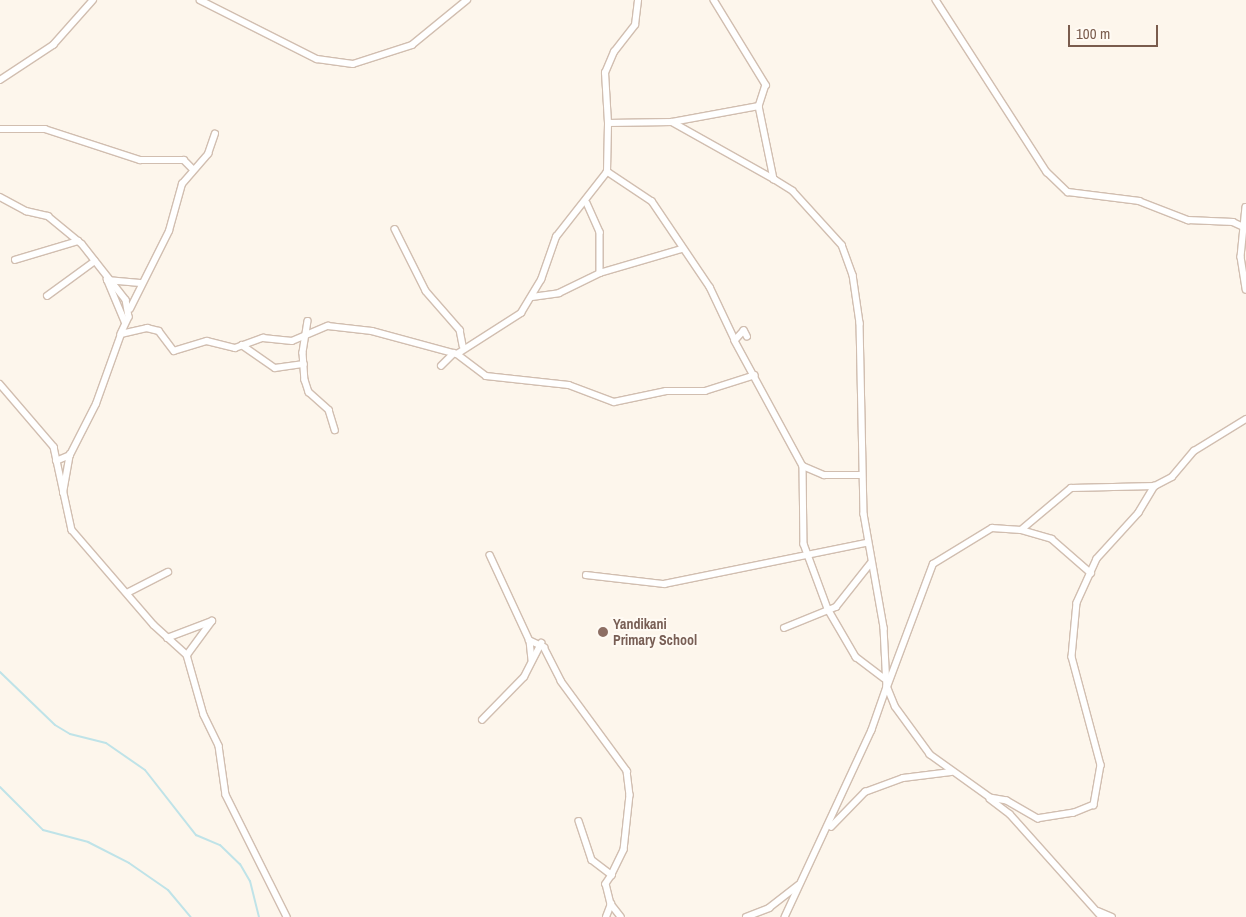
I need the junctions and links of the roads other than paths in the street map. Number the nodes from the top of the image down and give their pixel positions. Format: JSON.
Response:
{"nodes":[{"id":1,"x":93,"y":0,"type":"edge"},
{"id":2,"x":200,"y":0,"type":"edge"},
{"id":3,"x":467,"y":0,"type":"edge"},
{"id":4,"x":638,"y":0,"type":"edge"},
{"id":5,"x":714,"y":0,"type":"edge"},
{"id":6,"x":936,"y":0,"type":"edge"},
{"id":7,"x":0,"y":80,"type":"edge"},
{"id":8,"x":759,"y":106,"type":"junction"},
{"id":9,"x":672,"y":122,"type":"junction"},
{"id":10,"x":608,"y":123,"type":"junction"},
{"id":11,"x":0,"y":129,"type":"edge"},
{"id":12,"x":215,"y":134,"type":"dead end"},
{"id":13,"x":192,"y":168,"type":"junction"},
{"id":14,"x":607,"y":172,"type":"junction"},
{"id":15,"x":774,"y":179,"type":"junction"},
{"id":16,"x":0,"y":197,"type":"edge"},
{"id":17,"x":587,"y":203,"type":"junction"},
{"id":18,"x":1246,"y":207,"type":"edge"},
{"id":19,"x":1244,"y":228,"type":"edge"},
{"id":20,"x":395,"y":229,"type":"dead end"},
{"id":21,"x":78,"y":241,"type":"junction"},
{"id":22,"x":682,"y":249,"type":"junction"},
{"id":23,"x":15,"y":260,"type":"dead end"},
{"id":24,"x":95,"y":261,"type":"junction"},
{"id":25,"x":600,"y":273,"type":"junction"},
{"id":26,"x":107,"y":280,"type":"junction"},
{"id":27,"x":140,"y":284,"type":"junction"},
{"id":28,"x":1246,"y":290,"type":"edge"},
{"id":29,"x":47,"y":296,"type":"dead end"},
{"id":30,"x":532,"y":297,"type":"junction"},
{"id":31,"x":130,"y":309,"type":"junction"},
{"id":32,"x":308,"y":321,"type":"dead end"},
{"id":33,"x":125,"y":323,"type":"junction"},
{"id":34,"x":120,"y":334,"type":"junction"},
{"id":35,"x":747,"y":336,"type":"dead end"},
{"id":36,"x":305,"y":337,"type":"junction"},
{"id":37,"x":734,"y":341,"type":"junction"},
{"id":38,"x":242,"y":345,"type":"junction"},
{"id":39,"x":463,"y":346,"type":"junction"},
{"id":40,"x":456,"y":353,"type":"junction"},
{"id":41,"x":304,"y":364,"type":"junction"},
{"id":42,"x":441,"y":366,"type":"dead end"},
{"id":43,"x":756,"y":375,"type":"junction"},
{"id":44,"x":0,"y":384,"type":"edge"},
{"id":45,"x":1246,"y":418,"type":"edge"},
{"id":46,"x":335,"y":430,"type":"dead end"},
{"id":47,"x":70,"y":455,"type":"junction"},
{"id":48,"x":56,"y":460,"type":"junction"},
{"id":49,"x":803,"y":466,"type":"junction"},
{"id":50,"x":862,"y":475,"type":"junction"},
{"id":51,"x":1155,"y":486,"type":"junction"},
{"id":52,"x":62,"y":498,"type":"junction"},
{"id":53,"x":1020,"y":530,"type":"junction"},
{"id":54,"x":866,"y":543,"type":"junction"},
{"id":55,"x":490,"y":555,"type":"dead end"},
{"id":56,"x":808,"y":556,"type":"junction"},
{"id":57,"x":870,"y":564,"type":"junction"},
{"id":58,"x":168,"y":572,"type":"dead end"},
{"id":59,"x":1091,"y":573,"type":"junction"},
{"id":60,"x":586,"y":575,"type":"dead end"},
{"id":61,"x":127,"y":593,"type":"junction"},
{"id":62,"x":828,"y":609,"type":"junction"},
{"id":63,"x":784,"y":628,"type":"dead end"},
{"id":64,"x":167,"y":638,"type":"junction"},
{"id":65,"x":529,"y":640,"type":"junction"},
{"id":66,"x":540,"y":643,"type":"junction"},
{"id":67,"x":187,"y":656,"type":"junction"},
{"id":68,"x":532,"y":660,"type":"junction"},
{"id":69,"x":884,"y":678,"type":"junction"},
{"id":70,"x":887,"y":687,"type":"junction"},
{"id":71,"x":482,"y":720,"type":"dead end"},
{"id":72,"x":951,"y":772,"type":"junction"},
{"id":73,"x":990,"y":798,"type":"junction"},
{"id":74,"x":579,"y":821,"type":"dead end"},
{"id":75,"x":828,"y":830,"type":"junction"},
{"id":76,"x":612,"y":875,"type":"junction"},
{"id":77,"x":800,"y":884,"type":"junction"},
{"id":78,"x":611,"y":904,"type":"junction"},
{"id":79,"x":1100,"y":914,"type":"edge"},
{"id":80,"x":286,"y":917,"type":"edge"},
{"id":81,"x":606,"y":917,"type":"edge"},
{"id":82,"x":620,"y":917,"type":"edge"},
{"id":83,"x":746,"y":917,"type":"edge"},
{"id":84,"x":785,"y":917,"type":"edge"},
{"id":85,"x":1112,"y":917,"type":"edge"}],
"edges":[{"from":1,"to":7,"type":"street"},
{"from":2,"to":3,"type":"street"},
{"from":4,"to":10,"type":"street"},
{"from":5,"to":8,"type":"street"},
{"from":6,"to":19,"type":"street"},
{"from":8,"to":9,"type":"street"},
{"from":8,"to":15,"type":"street"},
{"from":9,"to":10,"type":"street"},
{"from":9,"to":15,"type":"street"},
{"from":10,"to":14,"type":"street"},
{"from":11,"to":13,"type":"street"},
{"from":12,"to":13,"type":"street"},
{"from":13,"to":27,"type":"street"},
{"from":14,"to":17,"type":"street"},
{"from":14,"to":22,"type":"street"},
{"from":15,"to":50,"type":"street"},
{"from":16,"to":21,"type":"street"},
{"from":17,"to":25,"type":"street"},
{"from":17,"to":30,"type":"street"},
{"from":18,"to":19,"type":"street"},
{"from":19,"to":28,"type":"street"},
{"from":20,"to":39,"type":"street"},
{"from":21,"to":23,"type":"street"},
{"from":21,"to":24,"type":"street"},
{"from":22,"to":25,"type":"street"},
{"from":22,"to":37,"type":"street"},
{"from":24,"to":26,"type":"street"},
{"from":24,"to":29,"type":"street"},
{"from":25,"to":30,"type":"street"},
{"from":26,"to":27,"type":"street"},
{"from":26,"to":31,"type":"street"},
{"from":26,"to":33,"type":"street"},
{"from":27,"to":31,"type":"street"},
{"from":30,"to":39,"type":"street"},
{"from":31,"to":33,"type":"street"},
{"from":32,"to":36,"type":"street"},
{"from":33,"to":34,"type":"street"},
{"from":34,"to":38,"type":"street"},
{"from":34,"to":47,"type":"street"},
{"from":35,"to":37,"type":"street"},
{"from":36,"to":38,"type":"street"},
{"from":36,"to":40,"type":"street"},
{"from":36,"to":41,"type":"street"},
{"from":37,"to":43,"type":"street"},
{"from":38,"to":41,"type":"street"},
{"from":39,"to":40,"type":"street"},
{"from":40,"to":42,"type":"street"},
{"from":40,"to":43,"type":"street"},
{"from":41,"to":46,"type":"street"},
{"from":43,"to":49,"type":"street"},
{"from":44,"to":48,"type":"street"},
{"from":45,"to":51,"type":"street"},
{"from":47,"to":48,"type":"street"},
{"from":47,"to":52,"type":"street"},
{"from":48,"to":52,"type":"street"},
{"from":49,"to":50,"type":"street"},
{"from":49,"to":56,"type":"street"},
{"from":50,"to":54,"type":"street"},
{"from":51,"to":53,"type":"street"},
{"from":51,"to":59,"type":"street"},
{"from":52,"to":61,"type":"street"},
{"from":53,"to":59,"type":"street"},
{"from":53,"to":70,"type":"street"},
{"from":54,"to":56,"type":"street"},
{"from":54,"to":57,"type":"street"},
{"from":55,"to":65,"type":"street"},
{"from":56,"to":60,"type":"street"},
{"from":56,"to":62,"type":"street"},
{"from":57,"to":62,"type":"street"},
{"from":57,"to":69,"type":"street"},
{"from":58,"to":61,"type":"street"},
{"from":59,"to":73,"type":"street"},
{"from":61,"to":64,"type":"street"},
{"from":62,"to":63,"type":"street"},
{"from":62,"to":69,"type":"street"},
{"from":64,"to":67,"type":"street"},
{"from":64,"to":67,"type":"street"},
{"from":65,"to":66,"type":"street"},
{"from":65,"to":68,"type":"street"},
{"from":66,"to":68,"type":"street"},
{"from":66,"to":76,"type":"street"},
{"from":67,"to":80,"type":"street"},
{"from":68,"to":71,"type":"street"},
{"from":69,"to":70,"type":"street"},
{"from":70,"to":72,"type":"street"},
{"from":70,"to":75,"type":"street"},
{"from":72,"to":73,"type":"street"},
{"from":72,"to":75,"type":"street"},
{"from":73,"to":79,"type":"street"},
{"from":74,"to":76,"type":"street"},
{"from":75,"to":77,"type":"street"},
{"from":76,"to":78,"type":"street"},
{"from":77,"to":83,"type":"street"},
{"from":77,"to":84,"type":"street"},
{"from":78,"to":81,"type":"street"},
{"from":78,"to":82,"type":"street"},
{"from":79,"to":85,"type":"street"}]}
